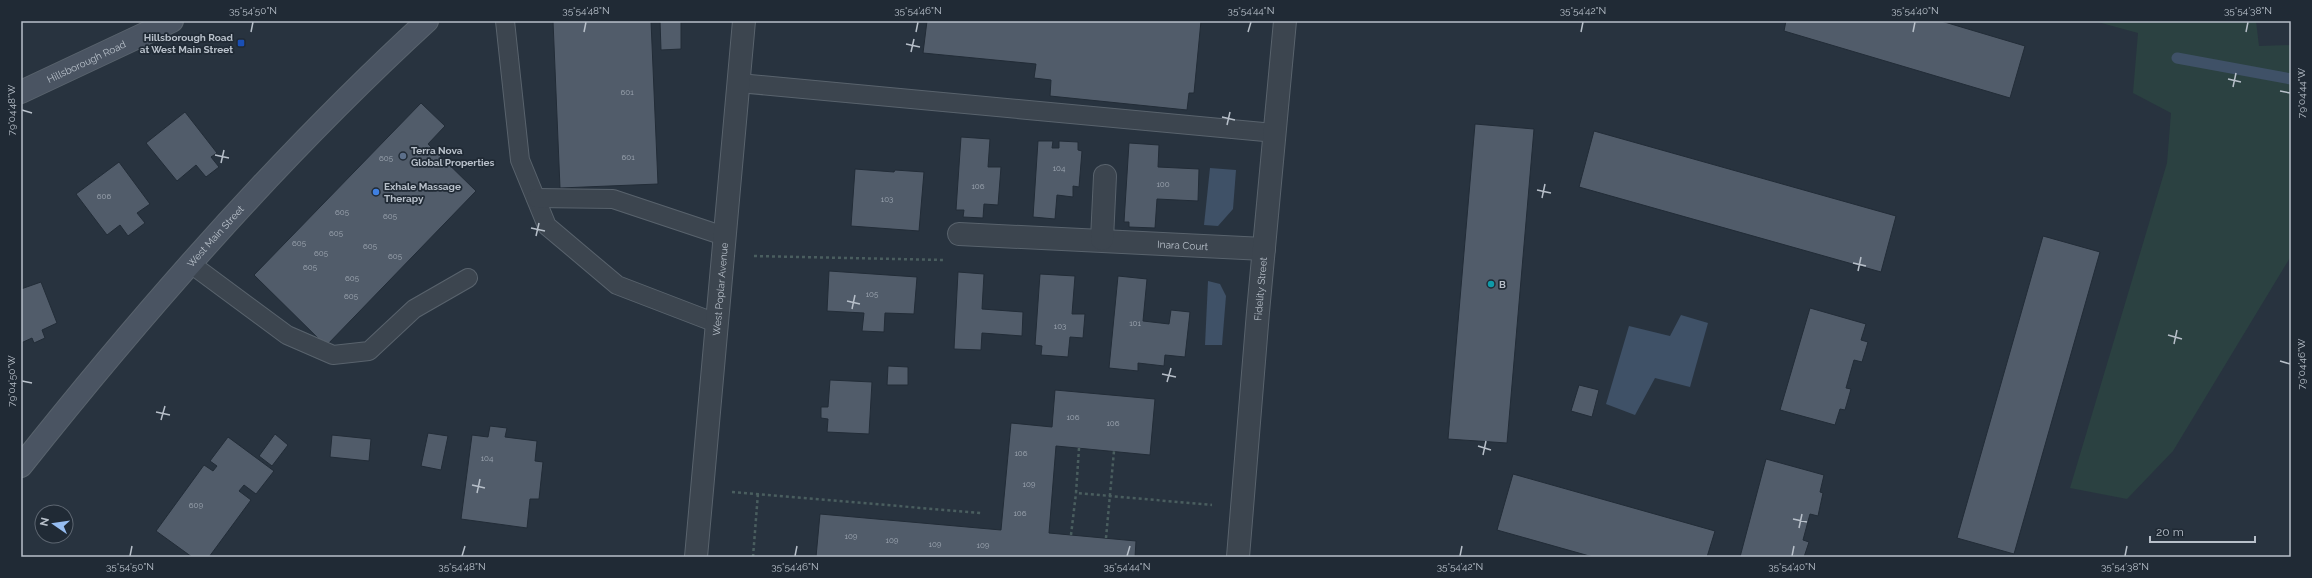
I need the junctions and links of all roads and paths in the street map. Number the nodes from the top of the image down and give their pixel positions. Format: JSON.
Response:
{"nodes":[{"id":1,"x":172,"y":21,"type":"edge"},
{"id":2,"x":427,"y":21,"type":"edge"},
{"id":3,"x":505,"y":21,"type":"edge"},
{"id":4,"x":744,"y":21,"type":"edge"},
{"id":5,"x":1285,"y":21,"type":"edge"},
{"id":6,"x":739,"y":83,"type":"junction"},
{"id":7,"x":21,"y":92,"type":"edge"},
{"id":8,"x":1275,"y":133,"type":"junction"},
{"id":9,"x":1105,"y":176,"type":"dead end"},
{"id":10,"x":536,"y":198,"type":"junction"},
{"id":11,"x":960,"y":234,"type":"dead end"},
{"id":12,"x":1102,"y":239,"type":"junction"},
{"id":13,"x":724,"y":246,"type":"junction"},
{"id":14,"x":1264,"y":249,"type":"junction"},
{"id":15,"x":924,"y":261,"type":"dead end"},
{"id":16,"x":191,"y":264,"type":"junction"},
{"id":17,"x":468,"y":278,"type":"dead end"},
{"id":18,"x":716,"y":323,"type":"junction"},
{"id":19,"x":1079,"y":448,"type":"dead end"},
{"id":20,"x":1114,"y":452,"type":"dead end"},
{"id":21,"x":21,"y":466,"type":"edge"},
{"id":22,"x":702,"y":491,"type":"junction"},
{"id":23,"x":758,"y":493,"type":"junction"},
{"id":24,"x":1076,"y":493,"type":"junction"},
{"id":25,"x":1110,"y":496,"type":"junction"},
{"id":26,"x":1243,"y":507,"type":"junction"},
{"id":27,"x":981,"y":513,"type":"dead end"},
{"id":28,"x":1071,"y":535,"type":"dead end"},
{"id":29,"x":1106,"y":538,"type":"dead end"},
{"id":30,"x":696,"y":557,"type":"edge"},
{"id":31,"x":753,"y":557,"type":"edge"},
{"id":32,"x":1238,"y":557,"type":"edge"}],
"edges":[{"from":1,"to":7,"type":"main road","name":"Hillsborough Road"},
{"from":2,"to":16,"type":"main road","name":"West Main Street"},
{"from":3,"to":10,"type":"lane"},
{"from":4,"to":6,"type":"street","name":"West Poplar Avenue"},
{"from":5,"to":8,"type":"street","name":"Fidelity Street"},
{"from":6,"to":8,"type":"lane"},
{"from":6,"to":13,"type":"street","name":"West Poplar Avenue"},
{"from":8,"to":14,"type":"street","name":"Fidelity Street"},
{"from":9,"to":12,"type":"street"},
{"from":10,"to":13,"type":"lane"},
{"from":10,"to":18,"type":"lane"},
{"from":11,"to":12,"type":"street","name":"Inara Court"},
{"from":12,"to":14,"type":"street","name":"Inara Court"},
{"from":13,"to":15,"type":"path"},
{"from":13,"to":18,"type":"street","name":"West Poplar Avenue"},
{"from":14,"to":26,"type":"street","name":"Fidelity Street"},
{"from":16,"to":17,"type":"lane"},
{"from":16,"to":21,"type":"main road","name":"West Main Street"},
{"from":18,"to":22,"type":"street","name":"West Poplar Avenue"},
{"from":19,"to":24,"type":"path"},
{"from":20,"to":25,"type":"path"},
{"from":22,"to":23,"type":"path"},
{"from":22,"to":30,"type":"street","name":"West Poplar Avenue"},
{"from":23,"to":27,"type":"path"},
{"from":23,"to":31,"type":"path"},
{"from":24,"to":25,"type":"path"},
{"from":24,"to":28,"type":"path"},
{"from":25,"to":26,"type":"path"},
{"from":25,"to":29,"type":"path"},
{"from":26,"to":32,"type":"street","name":"Fidelity Street"}]}
